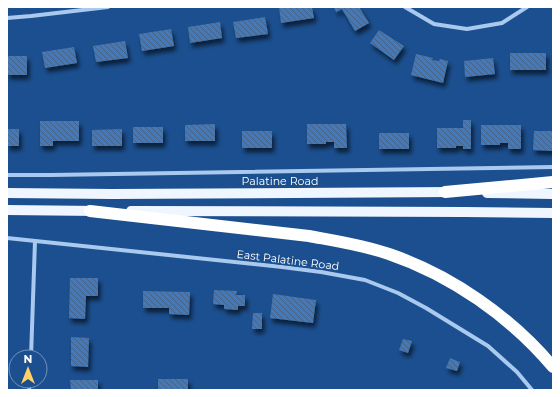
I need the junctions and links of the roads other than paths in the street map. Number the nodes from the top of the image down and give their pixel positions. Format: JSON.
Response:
{"nodes":[{"id":1,"x":108,"y":7,"type":"edge"},
{"id":2,"x":405,"y":7,"type":"edge"},
{"id":3,"x":527,"y":7,"type":"edge"},
{"id":4,"x":7,"y":18,"type":"edge"},
{"id":5,"x":553,"y":167,"type":"edge"},
{"id":6,"x":7,"y":175,"type":"edge"},
{"id":7,"x":553,"y":182,"type":"edge"},
{"id":8,"x":445,"y":192,"type":"junction"},
{"id":9,"x":7,"y":193,"type":"edge"},
{"id":10,"x":553,"y":194,"type":"edge"},
{"id":11,"x":7,"y":210,"type":"edge"},
{"id":12,"x":90,"y":211,"type":"junction"},
{"id":13,"x":553,"y":213,"type":"edge"},
{"id":14,"x":7,"y":238,"type":"edge"},
{"id":15,"x":35,"y":240,"type":"junction"},
{"id":16,"x":31,"y":349,"type":"edge"},
{"id":17,"x":553,"y":367,"type":"edge"},
{"id":18,"x":532,"y":390,"type":"edge"}],
"edges":[{"from":1,"to":4,"type":"street"},
{"from":2,"to":3,"type":"street"},
{"from":5,"to":6,"type":"street"},
{"from":7,"to":8,"type":"highway"},
{"from":8,"to":9,"type":"main road","name":"Palatine Road"},
{"from":8,"to":10,"type":"main road","name":"Palatine Road"},
{"from":11,"to":12,"type":"main road"},
{"from":12,"to":13,"type":"main road"},
{"from":12,"to":17,"type":"highway"},
{"from":14,"to":15,"type":"street","name":"East Palatine Road"},
{"from":15,"to":16,"type":"street"},
{"from":15,"to":18,"type":"street","name":"East Palatine Road"}]}
